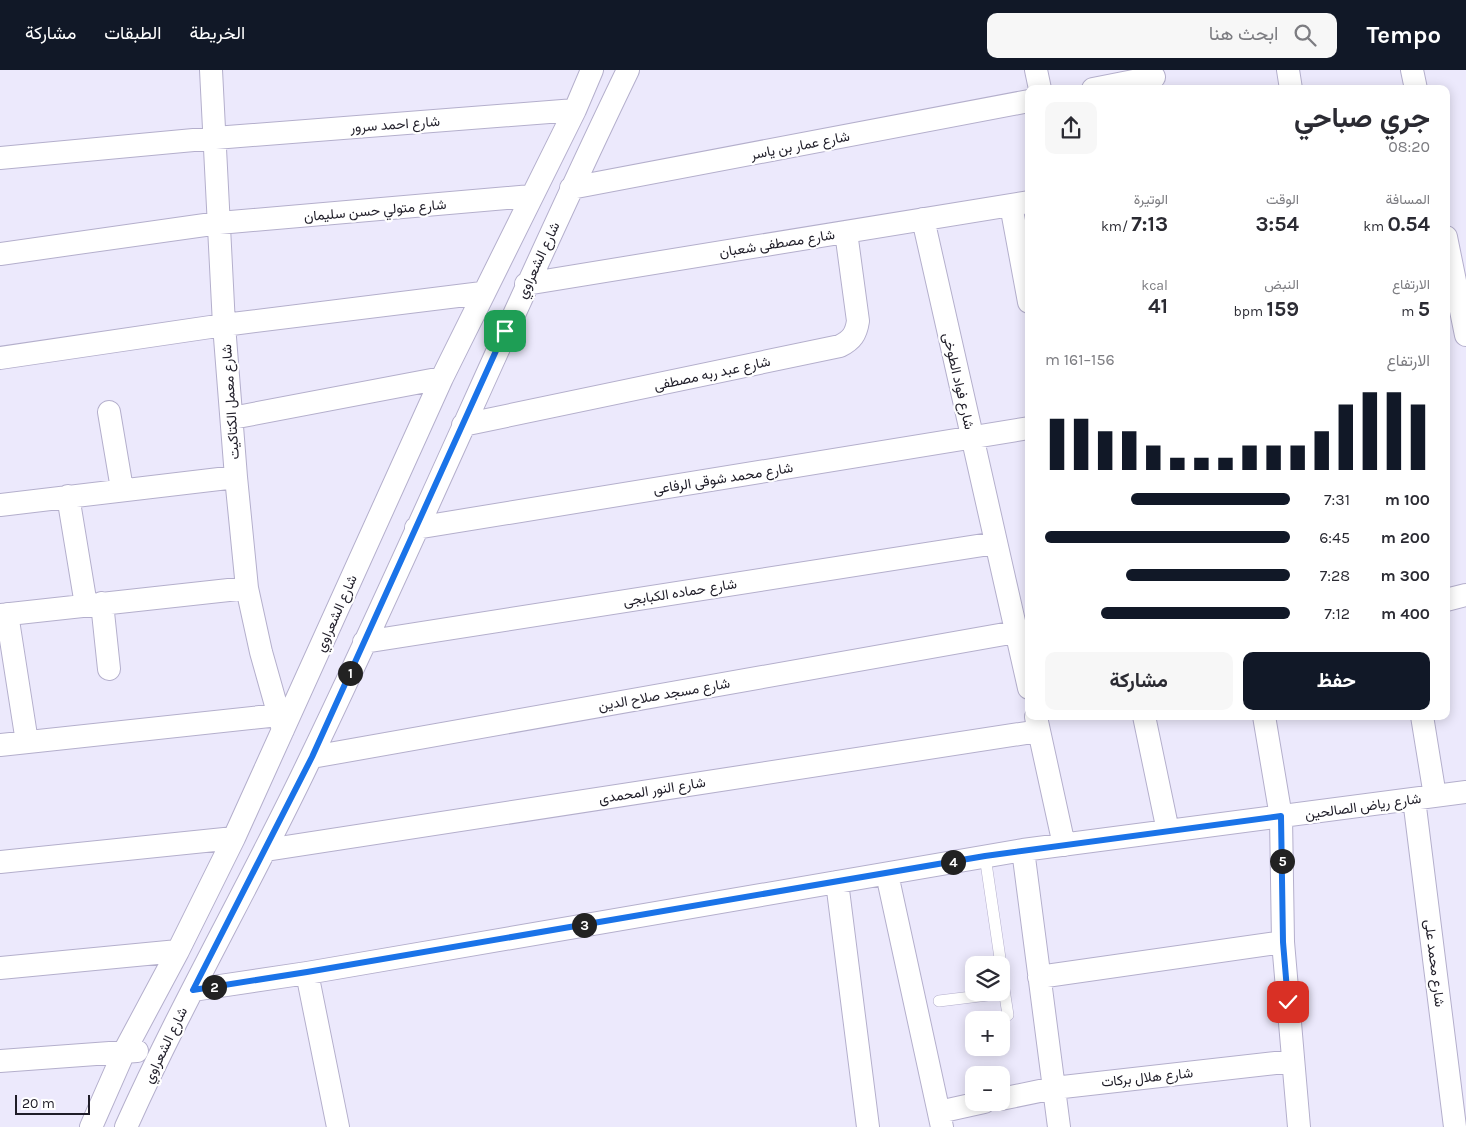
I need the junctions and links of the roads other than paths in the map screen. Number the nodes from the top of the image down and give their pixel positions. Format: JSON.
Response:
{"nodes":[{"id":1,"x":211,"y":70,"type":"edge"},
{"id":2,"x":592,"y":70,"type":"edge"},
{"id":3,"x":628,"y":70,"type":"edge"},
{"id":4,"x":1036,"y":70,"type":"edge"},
{"id":5,"x":1288,"y":70,"type":"edge"},
{"id":6,"x":1412,"y":70,"type":"edge"},
{"id":7,"x":1155,"y":79,"type":"edge"},
{"id":8,"x":1039,"y":85,"type":"edge"},
{"id":9,"x":1118,"y":85,"type":"edge"},
{"id":10,"x":1291,"y":85,"type":"edge"},
{"id":11,"x":1415,"y":85,"type":"edge"},
{"id":12,"x":1025,"y":102,"type":"edge"},
{"id":13,"x":575,"y":110,"type":"junction"},
{"id":14,"x":215,"y":138,"type":"junction"},
{"id":15,"x":0,"y":158,"type":"edge"},
{"id":16,"x":571,"y":188,"type":"junction"},
{"id":17,"x":531,"y":196,"type":"junction"},
{"id":18,"x":1020,"y":204,"type":"edge"},
{"id":19,"x":923,"y":219,"type":"junction"},
{"id":20,"x":219,"y":224,"type":"junction"},
{"id":21,"x":846,"y":232,"type":"junction"},
{"id":22,"x":0,"y":254,"type":"edge"},
{"id":23,"x":1450,"y":257,"type":"edge"},
{"id":24,"x":1025,"y":258,"type":"edge"},
{"id":25,"x":526,"y":284,"type":"junction"},
{"id":26,"x":482,"y":293,"type":"junction"},
{"id":27,"x":224,"y":325,"type":"junction"},
{"id":28,"x":1466,"y":335,"type":"edge"},
{"id":29,"x":0,"y":358,"type":"edge"},
{"id":30,"x":442,"y":378,"type":"junction"},
{"id":31,"x":109,"y":412,"type":"dead end"},
{"id":32,"x":232,"y":418,"type":"junction"},
{"id":33,"x":463,"y":425,"type":"junction"},
{"id":34,"x":1025,"y":429,"type":"edge"},
{"id":35,"x":972,"y":438,"type":"junction"},
{"id":36,"x":236,"y":477,"type":"junction"},
{"id":37,"x":122,"y":489,"type":"junction"},
{"id":38,"x":68,"y":496,"type":"junction"},
{"id":39,"x":0,"y":505,"type":"edge"},
{"id":40,"x":416,"y":528,"type":"junction"},
{"id":41,"x":996,"y":542,"type":"junction"},
{"id":42,"x":247,"y":588,"type":"junction"},
{"id":43,"x":1466,"y":595,"type":"edge"},
{"id":44,"x":1450,"y":599,"type":"edge"},
{"id":45,"x":94,"y":604,"type":"junction"},
{"id":46,"x":3,"y":614,"type":"edge"},
{"id":47,"x":1016,"y":632,"type":"junction"},
{"id":48,"x":364,"y":642,"type":"junction"},
{"id":49,"x":108,"y":669,"type":"dead end"},
{"id":50,"x":1025,"y":671,"type":"edge"},
{"id":51,"x":1145,"y":720,"type":"edge"},
{"id":52,"x":1265,"y":720,"type":"edge"},
{"id":53,"x":1422,"y":720,"type":"edge"},
{"id":54,"x":281,"y":722,"type":"junction"},
{"id":55,"x":1037,"y":723,"type":"edge"},
{"id":56,"x":26,"y":742,"type":"junction"},
{"id":57,"x":0,"y":745,"type":"edge"},
{"id":58,"x":312,"y":757,"type":"junction"},
{"id":59,"x":1466,"y":792,"type":"edge"},
{"id":60,"x":1425,"y":797,"type":"junction"},
{"id":61,"x":1281,"y":816,"type":"junction"},
{"id":62,"x":1168,"y":831,"type":"junction"},
{"id":63,"x":234,"y":838,"type":"junction"},
{"id":64,"x":1064,"y":845,"type":"junction"},
{"id":65,"x":266,"y":850,"type":"junction"},
{"id":66,"x":1023,"y":850,"type":"junction"},
{"id":67,"x":985,"y":856,"type":"junction"},
{"id":68,"x":0,"y":862,"type":"edge"},
{"id":69,"x":887,"y":874,"type":"junction"},
{"id":70,"x":837,"y":882,"type":"junction"},
{"id":71,"x":1283,"y":942,"type":"junction"},
{"id":72,"x":178,"y":951,"type":"junction"},
{"id":73,"x":1000,"y":956,"type":"edge"},
{"id":74,"x":0,"y":968,"type":"edge"},
{"id":75,"x":307,"y":972,"type":"junction"},
{"id":76,"x":1039,"y":977,"type":"junction"},
{"id":77,"x":193,"y":990,"type":"junction"},
{"id":78,"x":965,"y":998,"type":"edge"},
{"id":79,"x":939,"y":1001,"type":"dead end"},
{"id":80,"x":161,"y":1049,"type":"junction"},
{"id":81,"x":124,"y":1052,"type":"junction"},
{"id":82,"x":0,"y":1061,"type":"edge"},
{"id":83,"x":1294,"y":1061,"type":"junction"},
{"id":84,"x":1054,"y":1088,"type":"junction"},
{"id":85,"x":1010,"y":1097,"type":"edge"},
{"id":86,"x":965,"y":1110,"type":"edge"},
{"id":87,"x":941,"y":1120,"type":"edge"},
{"id":88,"x":91,"y":1127,"type":"edge"},
{"id":89,"x":126,"y":1127,"type":"edge"},
{"id":90,"x":338,"y":1127,"type":"edge"},
{"id":91,"x":868,"y":1127,"type":"edge"},
{"id":92,"x":1059,"y":1127,"type":"edge"},
{"id":93,"x":1299,"y":1127,"type":"edge"},
{"id":94,"x":1456,"y":1127,"type":"edge"}],
"edges":[{"from":1,"to":14,"type":"street","name":"شارع معمل الكتاكيت"},
{"from":2,"to":13,"type":"street","name":"شارع الشعراوي"},
{"from":3,"to":16,"type":"street","name":"شارع الشعراوي"},
{"from":4,"to":8,"type":"street"},
{"from":5,"to":10,"type":"street"},
{"from":6,"to":11,"type":"street"},
{"from":7,"to":9,"type":"street"},
{"from":12,"to":16,"type":"street","name":"شارع عمار بن ياسر"},
{"from":13,"to":14,"type":"street","name":"شارع احمد سرور"},
{"from":13,"to":17,"type":"street","name":"شارع الشعراوي"},
{"from":14,"to":15,"type":"street","name":"شارع احمد سرور"},
{"from":14,"to":20,"type":"street","name":"شارع معمل الكتاكيت"},
{"from":16,"to":25,"type":"street","name":"شارع الشعراوي"},
{"from":17,"to":20,"type":"street","name":"شارع متولي حسن سليمان"},
{"from":17,"to":26,"type":"street","name":"شارع الشعراوي"},
{"from":18,"to":19,"type":"street","name":"شارع مصطفى شعبان"},
{"from":18,"to":24,"type":"street"},
{"from":19,"to":21,"type":"street","name":"شارع مصطفى شعبان"},
{"from":19,"to":35,"type":"street","name":"شارع فواد الطوخى"},
{"from":20,"to":22,"type":"street","name":"شارع متولي حسن سليمان"},
{"from":20,"to":27,"type":"street","name":"شارع معمل الكتاكيت"},
{"from":21,"to":25,"type":"street","name":"شارع مصطفى شعبان"},
{"from":21,"to":33,"type":"street","name":"شارع عبد ربه مصطفى"},
{"from":23,"to":28,"type":"street"},
{"from":25,"to":33,"type":"street","name":"شارع الشعراوي"},
{"from":26,"to":27,"type":"street"},
{"from":26,"to":30,"type":"street","name":"شارع الشعراوي"},
{"from":27,"to":29,"type":"street"},
{"from":27,"to":32,"type":"street","name":"شارع معمل الكتاكيت"},
{"from":30,"to":32,"type":"street"},
{"from":30,"to":54,"type":"street","name":"شارع الشعراوي"},
{"from":31,"to":37,"type":"street"},
{"from":32,"to":36,"type":"street","name":"شارع معمل الكتاكيت"},
{"from":33,"to":40,"type":"street","name":"شارع الشعراوي"},
{"from":34,"to":35,"type":"street","name":"شارع محمد شوقى الرفاعى"},
{"from":35,"to":40,"type":"street","name":"شارع محمد شوقى الرفاعى"},
{"from":35,"to":41,"type":"street","name":"شارع فواد الطوخى"},
{"from":36,"to":37,"type":"street"},
{"from":36,"to":42,"type":"street","name":"شارع معمل الكتاكيت"},
{"from":37,"to":38,"type":"street"},
{"from":38,"to":39,"type":"street"},
{"from":38,"to":45,"type":"street"},
{"from":40,"to":48,"type":"street","name":"شارع الشعراوي"},
{"from":41,"to":47,"type":"street","name":"شارع فواد الطوخى"},
{"from":41,"to":48,"type":"street","name":"شارع حماده الكبابجى"},
{"from":42,"to":45,"type":"street"},
{"from":42,"to":54,"type":"street","name":"شارع معمل الكتاكيت"},
{"from":43,"to":44,"type":"street"},
{"from":45,"to":46,"type":"street"},
{"from":45,"to":49,"type":"street"},
{"from":46,"to":56,"type":"street"},
{"from":47,"to":50,"type":"street","name":"شارع فواد الطوخى"},
{"from":47,"to":58,"type":"street","name":"شارع مسجد صلاح الدين"},
{"from":48,"to":58,"type":"street","name":"شارع الشعراوي"},
{"from":51,"to":62,"type":"street"},
{"from":52,"to":61,"type":"street"},
{"from":53,"to":60,"type":"street","name":"شارع محمد على"},
{"from":54,"to":56,"type":"street"},
{"from":54,"to":63,"type":"street","name":"شارع الشعراوي"},
{"from":55,"to":64,"type":"street"},
{"from":55,"to":65,"type":"street","name":"شارع النور المحمدى"},
{"from":56,"to":57,"type":"street"},
{"from":58,"to":65,"type":"street","name":"شارع الشعراوي"},
{"from":59,"to":60,"type":"street","name":"شارع رياض الصالحين"},
{"from":60,"to":61,"type":"street","name":"شارع رياض الصالحين"},
{"from":60,"to":94,"type":"street","name":"شارع محمد على"},
{"from":61,"to":62,"type":"street","name":"شارع رياض الصالحين"},
{"from":61,"to":71,"type":"street"},
{"from":62,"to":64,"type":"street","name":"شارع رياض الصالحين"},
{"from":63,"to":68,"type":"street"},
{"from":63,"to":72,"type":"street","name":"شارع الشعراوي"},
{"from":64,"to":66,"type":"street","name":"شارع رياض الصالحين"},
{"from":65,"to":77,"type":"street","name":"شارع الشعراوي"},
{"from":66,"to":67,"type":"street","name":"شارع رياض الصالحين"},
{"from":66,"to":76,"type":"street"},
{"from":67,"to":69,"type":"street","name":"شارع رياض الصالحين"},
{"from":67,"to":73,"type":"lane"},
{"from":69,"to":70,"type":"street","name":"شارع رياض الصالحين"},
{"from":69,"to":87,"type":"street"},
{"from":70,"to":75,"type":"street","name":"شارع رياض الصالحين"},
{"from":70,"to":91,"type":"street"},
{"from":71,"to":76,"type":"street"},
{"from":71,"to":83,"type":"street"},
{"from":72,"to":74,"type":"street"},
{"from":72,"to":81,"type":"street","name":"شارع الشعراوي"},
{"from":75,"to":77,"type":"street","name":"شارع رياض الصالحين"},
{"from":75,"to":90,"type":"street"},
{"from":76,"to":84,"type":"street"},
{"from":77,"to":80,"type":"street","name":"شارع الشعراوي"},
{"from":78,"to":79,"type":"lane"},
{"from":80,"to":81,"type":"street"},
{"from":80,"to":89,"type":"street","name":"شارع الشعراوي"},
{"from":81,"to":82,"type":"street"},
{"from":81,"to":88,"type":"street","name":"شارع الشعراوي"},
{"from":83,"to":84,"type":"street","name":"شارع هلال بركات"},
{"from":83,"to":93,"type":"street"},
{"from":84,"to":85,"type":"street","name":"شارع هلال بركات"},
{"from":84,"to":92,"type":"street"},
{"from":86,"to":87,"type":"street"}]}
